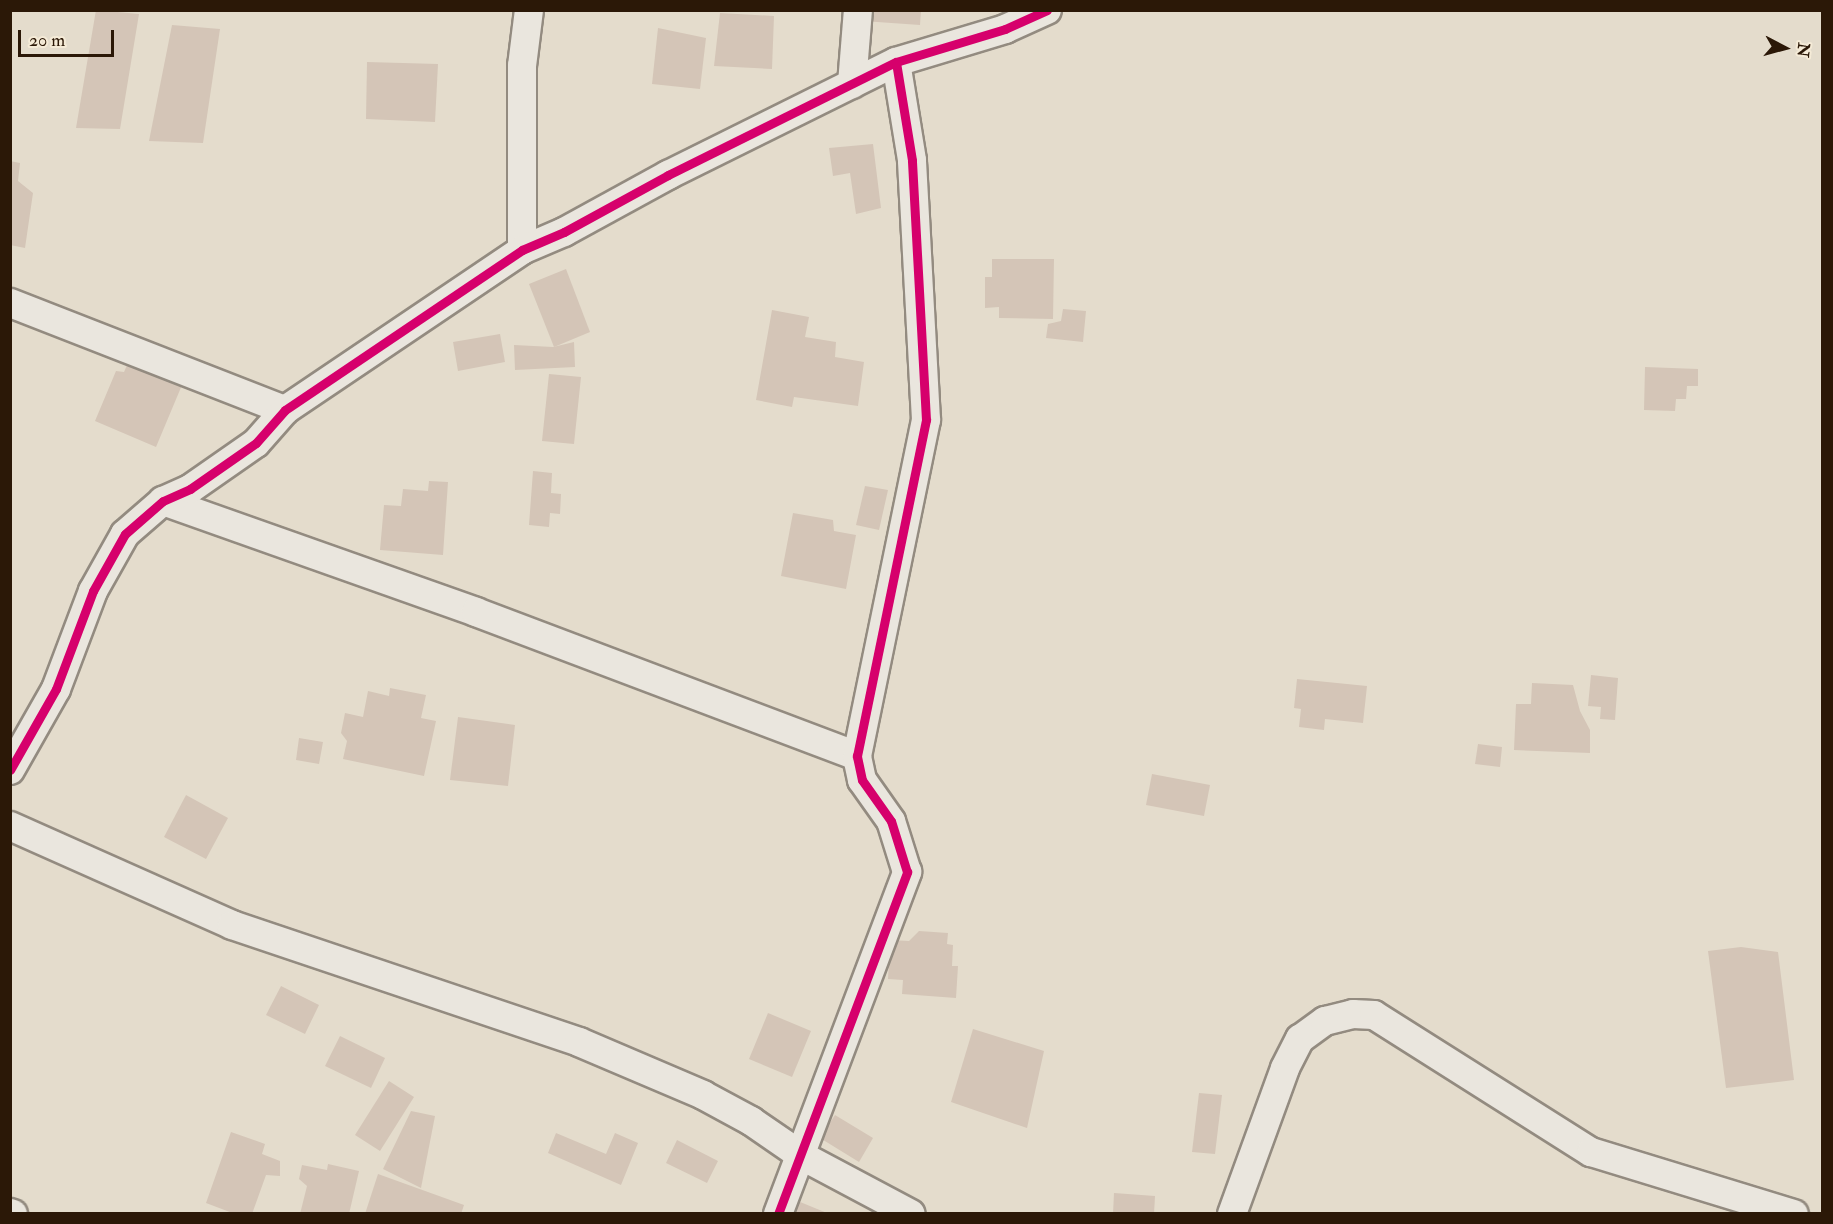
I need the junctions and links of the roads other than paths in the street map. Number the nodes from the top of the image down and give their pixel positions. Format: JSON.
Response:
{"nodes":[{"id":1,"x":529,"y":10,"type":"edge"},
{"id":2,"x":858,"y":10,"type":"edge"},
{"id":3,"x":1047,"y":10,"type":"edge"},
{"id":4,"x":896,"y":62,"type":"junction"},
{"id":5,"x":852,"y":84,"type":"junction"},
{"id":6,"x":522,"y":250,"type":"junction"},
{"id":7,"x":10,"y":303,"type":"edge"},
{"id":8,"x":285,"y":410,"type":"junction"},
{"id":9,"x":163,"y":501,"type":"junction"},
{"id":10,"x":857,"y":756,"type":"junction"},
{"id":11,"x":10,"y":770,"type":"edge"},
{"id":12,"x":10,"y":826,"type":"edge"},
{"id":13,"x":802,"y":1156,"type":"junction"},
{"id":14,"x":778,"y":1214,"type":"edge"},
{"id":15,"x":911,"y":1214,"type":"edge"},
{"id":16,"x":1232,"y":1214,"type":"edge"},
{"id":17,"x":1794,"y":1214,"type":"edge"}],
"edges":[{"from":1,"to":6,"type":"street"},
{"from":2,"to":5,"type":"street"},
{"from":3,"to":4,"type":"street"},
{"from":4,"to":5,"type":"street"},
{"from":4,"to":10,"type":"street"},
{"from":5,"to":6,"type":"street"},
{"from":6,"to":8,"type":"street"},
{"from":7,"to":8,"type":"street"},
{"from":8,"to":9,"type":"street"},
{"from":9,"to":10,"type":"street"},
{"from":9,"to":11,"type":"street"},
{"from":10,"to":13,"type":"street"},
{"from":12,"to":13,"type":"street"},
{"from":13,"to":14,"type":"street"},
{"from":13,"to":15,"type":"street"},
{"from":16,"to":17,"type":"street"}]}
